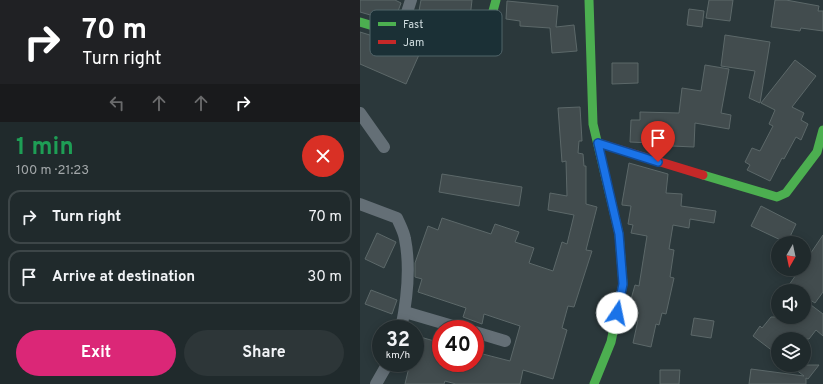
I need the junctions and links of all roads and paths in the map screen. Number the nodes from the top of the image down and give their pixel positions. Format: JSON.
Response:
{"nodes":[{"id":1,"x":411,"y":0,"type":"edge"},
{"id":2,"x":496,"y":0,"type":"edge"},
{"id":3,"x":589,"y":0,"type":"edge"},
{"id":4,"x":408,"y":10,"type":"edge"},
{"id":5,"x":493,"y":10,"type":"edge"},
{"id":6,"x":360,"y":22,"type":"edge"},
{"id":7,"x":370,"y":25,"type":"edge"},
{"id":8,"x":360,"y":113,"type":"edge"},
{"id":9,"x":823,"y":130,"type":"edge"},
{"id":10,"x":598,"y":143,"type":"junction"},
{"id":11,"x":384,"y":147,"type":"dead end"},
{"id":12,"x":360,"y":204,"type":"edge"},
{"id":13,"x":404,"y":312,"type":"junction"},
{"id":14,"x":403,"y":320,"type":"edge"},
{"id":15,"x":432,"y":320,"type":"edge"},
{"id":16,"x":484,"y":335,"type":"edge"},
{"id":17,"x":505,"y":341,"type":"dead end"},
{"id":18,"x":383,"y":372,"type":"edge"},
{"id":19,"x":376,"y":384,"type":"edge"},
{"id":20,"x":594,"y":384,"type":"edge"}],
"edges":[{"from":1,"to":4,"type":"street"},
{"from":2,"to":5,"type":"street"},
{"from":3,"to":10,"type":"street"},
{"from":6,"to":7,"type":"street"},
{"from":8,"to":11,"type":"street"},
{"from":9,"to":10,"type":"street"},
{"from":10,"to":20,"type":"street"},
{"from":12,"to":13,"type":"street"},
{"from":13,"to":14,"type":"street"},
{"from":13,"to":15,"type":"street"},
{"from":16,"to":17,"type":"street"},
{"from":18,"to":19,"type":"street"}]}
